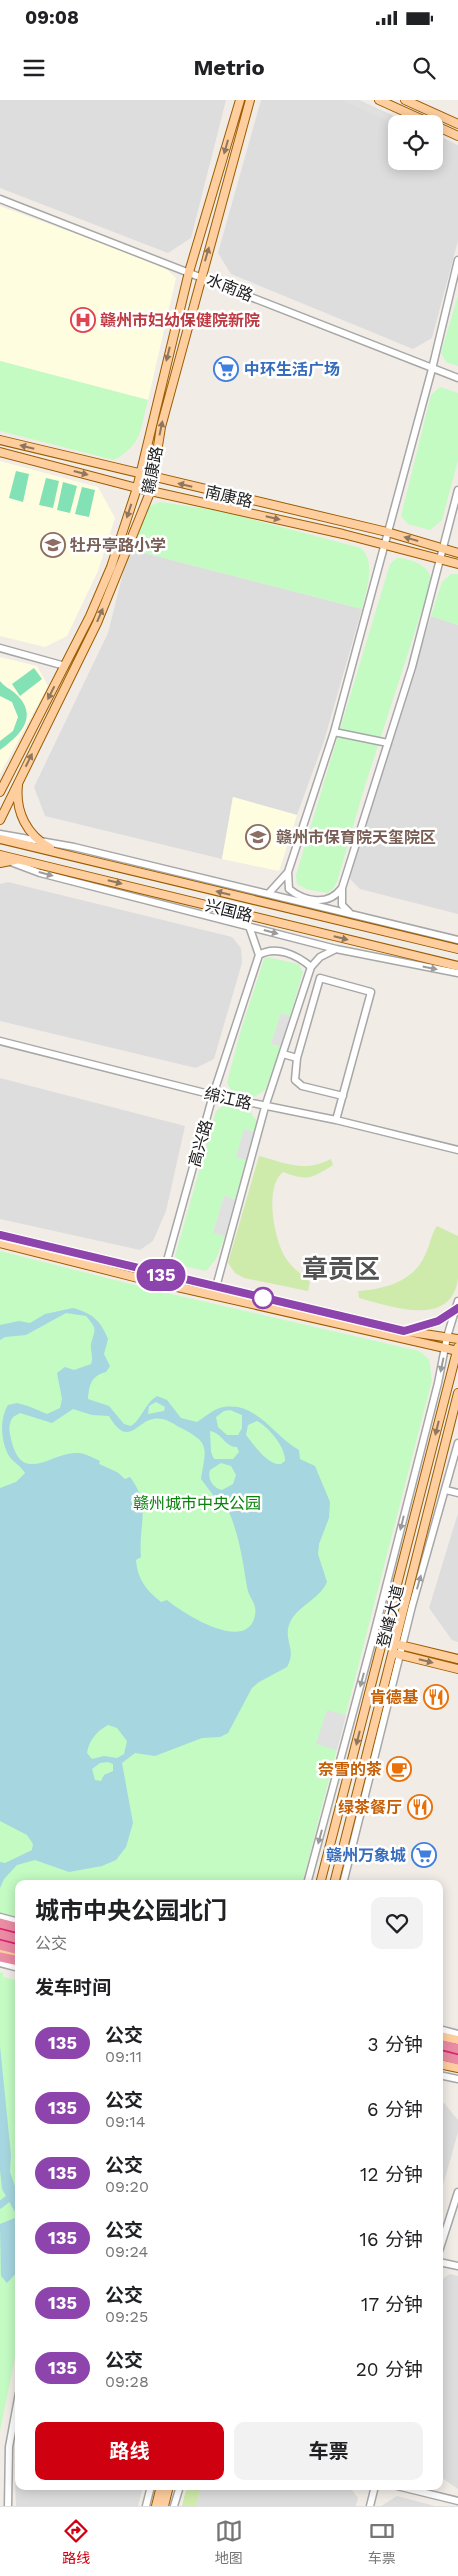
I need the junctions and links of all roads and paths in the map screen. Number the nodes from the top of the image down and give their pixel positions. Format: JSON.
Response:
{"nodes":[{"id":1,"x":240,"y":100,"type":"edge"},
{"id":2,"x":250,"y":100,"type":"edge"},
{"id":3,"x":379,"y":100,"type":"edge"},
{"id":4,"x":405,"y":100,"type":"edge"},
{"id":5,"x":413,"y":115,"type":"edge"},
{"id":6,"x":458,"y":124,"type":"edge"},
{"id":7,"x":443,"y":129,"type":"edge"},
{"id":8,"x":458,"y":136,"type":"edge"},
{"id":9,"x":0,"y":199,"type":"edge"},
{"id":10,"x":458,"y":260,"type":"edge"},
{"id":11,"x":189,"y":272,"type":"junction"},
{"id":12,"x":201,"y":276,"type":"junction"},
{"id":13,"x":432,"y":369,"type":"junction"},
{"id":14,"x":458,"y":378,"type":"edge"},
{"id":15,"x":0,"y":440,"type":"edge"},
{"id":16,"x":0,"y":452,"type":"edge"},
{"id":17,"x":139,"y":474,"type":"junction"},
{"id":18,"x":152,"y":478,"type":"junction"},
{"id":19,"x":137,"y":488,"type":"junction"},
{"id":20,"x":150,"y":490,"type":"junction"},
{"id":21,"x":458,"y":490,"type":"edge"},
{"id":22,"x":388,"y":532,"type":"junction"},
{"id":23,"x":384,"y":545,"type":"junction"},
{"id":24,"x":443,"y":548,"type":"junction"},
{"id":25,"x":458,"y":553,"type":"edge"},
{"id":26,"x":441,"y":558,"type":"junction"},
{"id":27,"x":458,"y":564,"type":"edge"},
{"id":28,"x":0,"y":648,"type":"edge"},
{"id":29,"x":65,"y":666,"type":"junction"},
{"id":30,"x":334,"y":732,"type":"junction"},
{"id":31,"x":388,"y":743,"type":"junction"},
{"id":32,"x":19,"y":780,"type":"junction"},
{"id":33,"x":0,"y":791,"type":"edge"},
{"id":34,"x":0,"y":820,"type":"edge"},
{"id":35,"x":0,"y":834,"type":"edge"},
{"id":36,"x":0,"y":839,"type":"edge"},
{"id":37,"x":39,"y":841,"type":"junction"},
{"id":38,"x":57,"y":851,"type":"junction"},
{"id":39,"x":0,"y":857,"type":"edge"},
{"id":40,"x":4,"y":862,"type":"edge"},
{"id":41,"x":33,"y":862,"type":"junction"},
{"id":42,"x":288,"y":872,"type":"junction"},
{"id":43,"x":342,"y":888,"type":"junction"},
{"id":44,"x":269,"y":893,"type":"junction"},
{"id":45,"x":351,"y":913,"type":"junction"},
{"id":46,"x":249,"y":926,"type":"junction"},
{"id":47,"x":458,"y":940,"type":"edge"},
{"id":48,"x":336,"y":949,"type":"junction"},
{"id":49,"x":458,"y":949,"type":"edge"},
{"id":50,"x":258,"y":955,"type":"junction"},
{"id":51,"x":310,"y":966,"type":"junction"},
{"id":52,"x":458,"y":966,"type":"edge"},
{"id":53,"x":458,"y":974,"type":"edge"},
{"id":54,"x":0,"y":1041,"type":"edge"},
{"id":55,"x":283,"y":1054,"type":"junction"},
{"id":56,"x":297,"y":1058,"type":"junction"},
{"id":57,"x":213,"y":1095,"type":"junction"},
{"id":58,"x":343,"y":1096,"type":"junction"},
{"id":59,"x":265,"y":1107,"type":"junction"},
{"id":60,"x":336,"y":1120,"type":"junction"},
{"id":61,"x":458,"y":1150,"type":"edge"},
{"id":62,"x":0,"y":1235,"type":"edge"},
{"id":63,"x":0,"y":1243,"type":"edge"},
{"id":64,"x":163,"y":1275,"type":"junction"},
{"id":65,"x":216,"y":1287,"type":"junction"},
{"id":66,"x":458,"y":1301,"type":"edge"},
{"id":67,"x":457,"y":1309,"type":"edge"},
{"id":68,"x":404,"y":1331,"type":"junction"},
{"id":69,"x":447,"y":1337,"type":"junction"},
{"id":70,"x":458,"y":1339,"type":"edge"},
{"id":71,"x":445,"y":1348,"type":"junction"},
{"id":72,"x":458,"y":1350,"type":"edge"},
{"id":73,"x":458,"y":1393,"type":"edge"},
{"id":74,"x":458,"y":1443,"type":"edge"},
{"id":75,"x":446,"y":1490,"type":"junction"},
{"id":76,"x":458,"y":1493,"type":"edge"},
{"id":77,"x":400,"y":1644,"type":"junction"},
{"id":78,"x":397,"y":1654,"type":"junction"},
{"id":79,"x":458,"y":1659,"type":"edge"},
{"id":80,"x":458,"y":1669,"type":"edge"},
{"id":81,"x":308,"y":1880,"type":"edge"},
{"id":82,"x":321,"y":1880,"type":"edge"},
{"id":83,"x":335,"y":1880,"type":"edge"},
{"id":84,"x":344,"y":1880,"type":"edge"},
{"id":85,"x":0,"y":1917,"type":"edge"},
{"id":86,"x":15,"y":1921,"type":"edge"},
{"id":87,"x":0,"y":1923,"type":"edge"},
{"id":88,"x":15,"y":1927,"type":"edge"},
{"id":89,"x":0,"y":1928,"type":"edge"},
{"id":90,"x":15,"y":1931,"type":"edge"},
{"id":91,"x":0,"y":1934,"type":"edge"},
{"id":92,"x":15,"y":1938,"type":"edge"},
{"id":93,"x":0,"y":1945,"type":"edge"},
{"id":94,"x":15,"y":1949,"type":"edge"},
{"id":95,"x":0,"y":1951,"type":"edge"},
{"id":96,"x":15,"y":1955,"type":"edge"},
{"id":97,"x":0,"y":1957,"type":"edge"},
{"id":98,"x":15,"y":1960,"type":"edge"},
{"id":99,"x":0,"y":1963,"type":"edge"},
{"id":100,"x":15,"y":1967,"type":"edge"},
{"id":101,"x":443,"y":2031,"type":"edge"},
{"id":102,"x":458,"y":2034,"type":"edge"},
{"id":103,"x":443,"y":2037,"type":"edge"},
{"id":104,"x":458,"y":2040,"type":"edge"},
{"id":105,"x":443,"y":2045,"type":"edge"},
{"id":106,"x":458,"y":2049,"type":"edge"},
{"id":107,"x":443,"y":2056,"type":"edge"},
{"id":108,"x":458,"y":2060,"type":"edge"},
{"id":109,"x":443,"y":2065,"type":"edge"},
{"id":110,"x":458,"y":2068,"type":"edge"},
{"id":111,"x":443,"y":2075,"type":"edge"},
{"id":112,"x":458,"y":2079,"type":"edge"},
{"id":113,"x":458,"y":2192,"type":"edge"},
{"id":114,"x":443,"y":2239,"type":"edge"},
{"id":115,"x":443,"y":2263,"type":"edge"},
{"id":116,"x":458,"y":2266,"type":"edge"},
{"id":117,"x":15,"y":2415,"type":"edge"},
{"id":118,"x":150,"y":2490,"type":"edge"},
{"id":119,"x":159,"y":2490,"type":"edge"},
{"id":120,"x":168,"y":2490,"type":"edge"},
{"id":121,"x":179,"y":2490,"type":"edge"},
{"id":122,"x":374,"y":2490,"type":"edge"},
{"id":123,"x":413,"y":2490,"type":"edge"},
{"id":124,"x":458,"y":2501,"type":"edge"},
{"id":125,"x":8,"y":2506,"type":"edge"},
{"id":126,"x":146,"y":2506,"type":"edge"},
{"id":127,"x":156,"y":2506,"type":"edge"},
{"id":128,"x":164,"y":2506,"type":"edge"},
{"id":129,"x":174,"y":2506,"type":"edge"},
{"id":130,"x":370,"y":2506,"type":"edge"}],
"edges":[{"from":1,"to":11,"type":"main road","name":"赣康路","one_way":true},
{"from":12,"to":2,"type":"main road","name":"赣康路","one_way":true},
{"from":3,"to":5,"type":"main road"},
{"from":4,"to":6,"type":"main road"},
{"from":7,"to":8,"type":"main road"},
{"from":9,"to":11,"type":"street","name":"水南路"},
{"from":10,"to":13,"type":"street"},
{"from":11,"to":12,"type":"street","name":"水南路"},
{"from":11,"to":17,"type":"main road","name":"赣康路","one_way":true},
{"from":12,"to":13,"type":"street","name":"水南路"},
{"from":18,"to":12,"type":"main road","name":"赣康路","one_way":true},
{"from":13,"to":14,"type":"street","name":"水南路"},
{"from":13,"to":22,"type":"street"},
{"from":17,"to":15,"type":"main road","name":"南康路","one_way":true},
{"from":16,"to":19,"type":"main road","name":"南康路","one_way":true},
{"from":17,"to":18,"type":"main road","name":"南康路"},
{"from":17,"to":19,"type":"main road","name":"赣康路"},
{"from":18,"to":20,"type":"main road","name":"赣康路"},
{"from":22,"to":18,"type":"main road","name":"南康路","one_way":true},
{"from":19,"to":20,"type":"main road","name":"南康路"},
{"from":19,"to":29,"type":"main road","name":"赣康路","one_way":true},
{"from":20,"to":23,"type":"main road","name":"南康路","one_way":true},
{"from":32,"to":20,"type":"main road","name":"赣康路","one_way":true},
{"from":21,"to":24,"type":"street"},
{"from":22,"to":23,"type":"street"},
{"from":24,"to":22,"type":"main road","name":"南康路","one_way":true},
{"from":23,"to":26,"type":"main road","name":"南康路"},
{"from":23,"to":30,"type":"street"},
{"from":24,"to":25,"type":"main road","name":"南康路"},
{"from":24,"to":26,"type":"street"},
{"from":26,"to":27,"type":"main road","name":"南康路"},
{"from":26,"to":31,"type":"street"},
{"from":28,"to":29,"type":"street"},
{"from":29,"to":33,"type":"main road","name":"赣康路","one_way":true},
{"from":30,"to":31,"type":"street"},
{"from":30,"to":42,"type":"street"},
{"from":31,"to":43,"type":"street"},
{"from":32,"to":34,"type":"main road","name":"赣康路"},
{"from":32,"to":37,"type":"main road"},
{"from":35,"to":37,"type":"street"},
{"from":36,"to":38,"type":"main road","name":"兴国路"},
{"from":37,"to":38,"type":"main road"},
{"from":37,"to":44,"type":"street"},
{"from":49,"to":38,"type":"main road","name":"兴国路","one_way":true},
{"from":39,"to":40,"type":"street"},
{"from":39,"to":41,"type":"main road","name":"兴国路"},
{"from":40,"to":41,"type":"main road"},
{"from":40,"to":46,"type":"street","one_way":true},
{"from":41,"to":52,"type":"main road","name":"兴国路","one_way":true},
{"from":42,"to":43,"type":"street"},
{"from":42,"to":44,"type":"street"},
{"from":43,"to":45,"type":"street"},
{"from":44,"to":45,"type":"street"},
{"from":45,"to":47,"type":"street"},
{"from":46,"to":48,"type":"street","one_way":true},
{"from":46,"to":50,"type":"street"},
{"from":48,"to":51,"type":"street"},
{"from":48,"to":53,"type":"street","one_way":true},
{"from":50,"to":51,"type":"street"},
{"from":50,"to":57,"type":"street","name":"高兴路"},
{"from":51,"to":55,"type":"street"},
{"from":54,"to":57,"type":"street","name":"绵江路"},
{"from":55,"to":56,"type":"street"},
{"from":55,"to":59,"type":"street"},
{"from":56,"to":58,"type":"street"},
{"from":56,"to":58,"type":"street"},
{"from":57,"to":59,"type":"street","name":"绵江路"},
{"from":57,"to":64,"type":"street","name":"高兴路"},
{"from":58,"to":60,"type":"street"},
{"from":59,"to":60,"type":"street","name":"绵江路"},
{"from":59,"to":65,"type":"street"},
{"from":60,"to":61,"type":"street","name":"绵江路"},
{"from":62,"to":64,"type":"main road"},
{"from":63,"to":71,"type":"main road"},
{"from":64,"to":65,"type":"main road"},
{"from":65,"to":68,"type":"main road"},
{"from":66,"to":67,"type":"street"},
{"from":67,"to":68,"type":"main road"},
{"from":67,"to":69,"type":"street"},
{"from":68,"to":69,"type":"main road"},
{"from":69,"to":70,"type":"main road"},
{"from":69,"to":71,"type":"street"},
{"from":71,"to":72,"type":"main road"},
{"from":71,"to":81,"type":"street","one_way":true},
{"from":72,"to":82,"type":"main road","name":"登峰大道","one_way":true},
{"from":73,"to":77,"type":"main road","name":"登峰大道"},
{"from":74,"to":75,"type":"street"},
{"from":75,"to":76,"type":"street"},
{"from":77,"to":75,"type":"street","one_way":true},
{"from":77,"to":78,"type":"main road","name":"登峰大道"},
{"from":77,"to":79,"type":"main road"},
{"from":78,"to":80,"type":"main road","one_way":true},
{"from":78,"to":83,"type":"main road","name":"登峰大道"},
{"from":78,"to":84,"type":"street"},
{"from":85,"to":86,"type":"street"},
{"from":87,"to":88,"type":"highway"},
{"from":89,"to":90,"type":"main road"},
{"from":91,"to":92,"type":"highway"},
{"from":93,"to":94,"type":"highway"},
{"from":95,"to":96,"type":"main road"},
{"from":97,"to":98,"type":"highway"},
{"from":99,"to":100,"type":"street"},
{"from":101,"to":102,"type":"street"},
{"from":103,"to":104,"type":"main road"},
{"from":105,"to":106,"type":"highway"},
{"from":107,"to":108,"type":"highway"},
{"from":109,"to":110,"type":"main road"},
{"from":111,"to":112,"type":"street"},
{"from":113,"to":114,"type":"street"},
{"from":115,"to":116,"type":"street"},
{"from":117,"to":125,"type":"street"},
{"from":118,"to":126,"type":"street"},
{"from":119,"to":127,"type":"main road"},
{"from":120,"to":128,"type":"main road"},
{"from":121,"to":129,"type":"street"},
{"from":122,"to":130,"type":"street"},
{"from":123,"to":124,"type":"street"}]}
